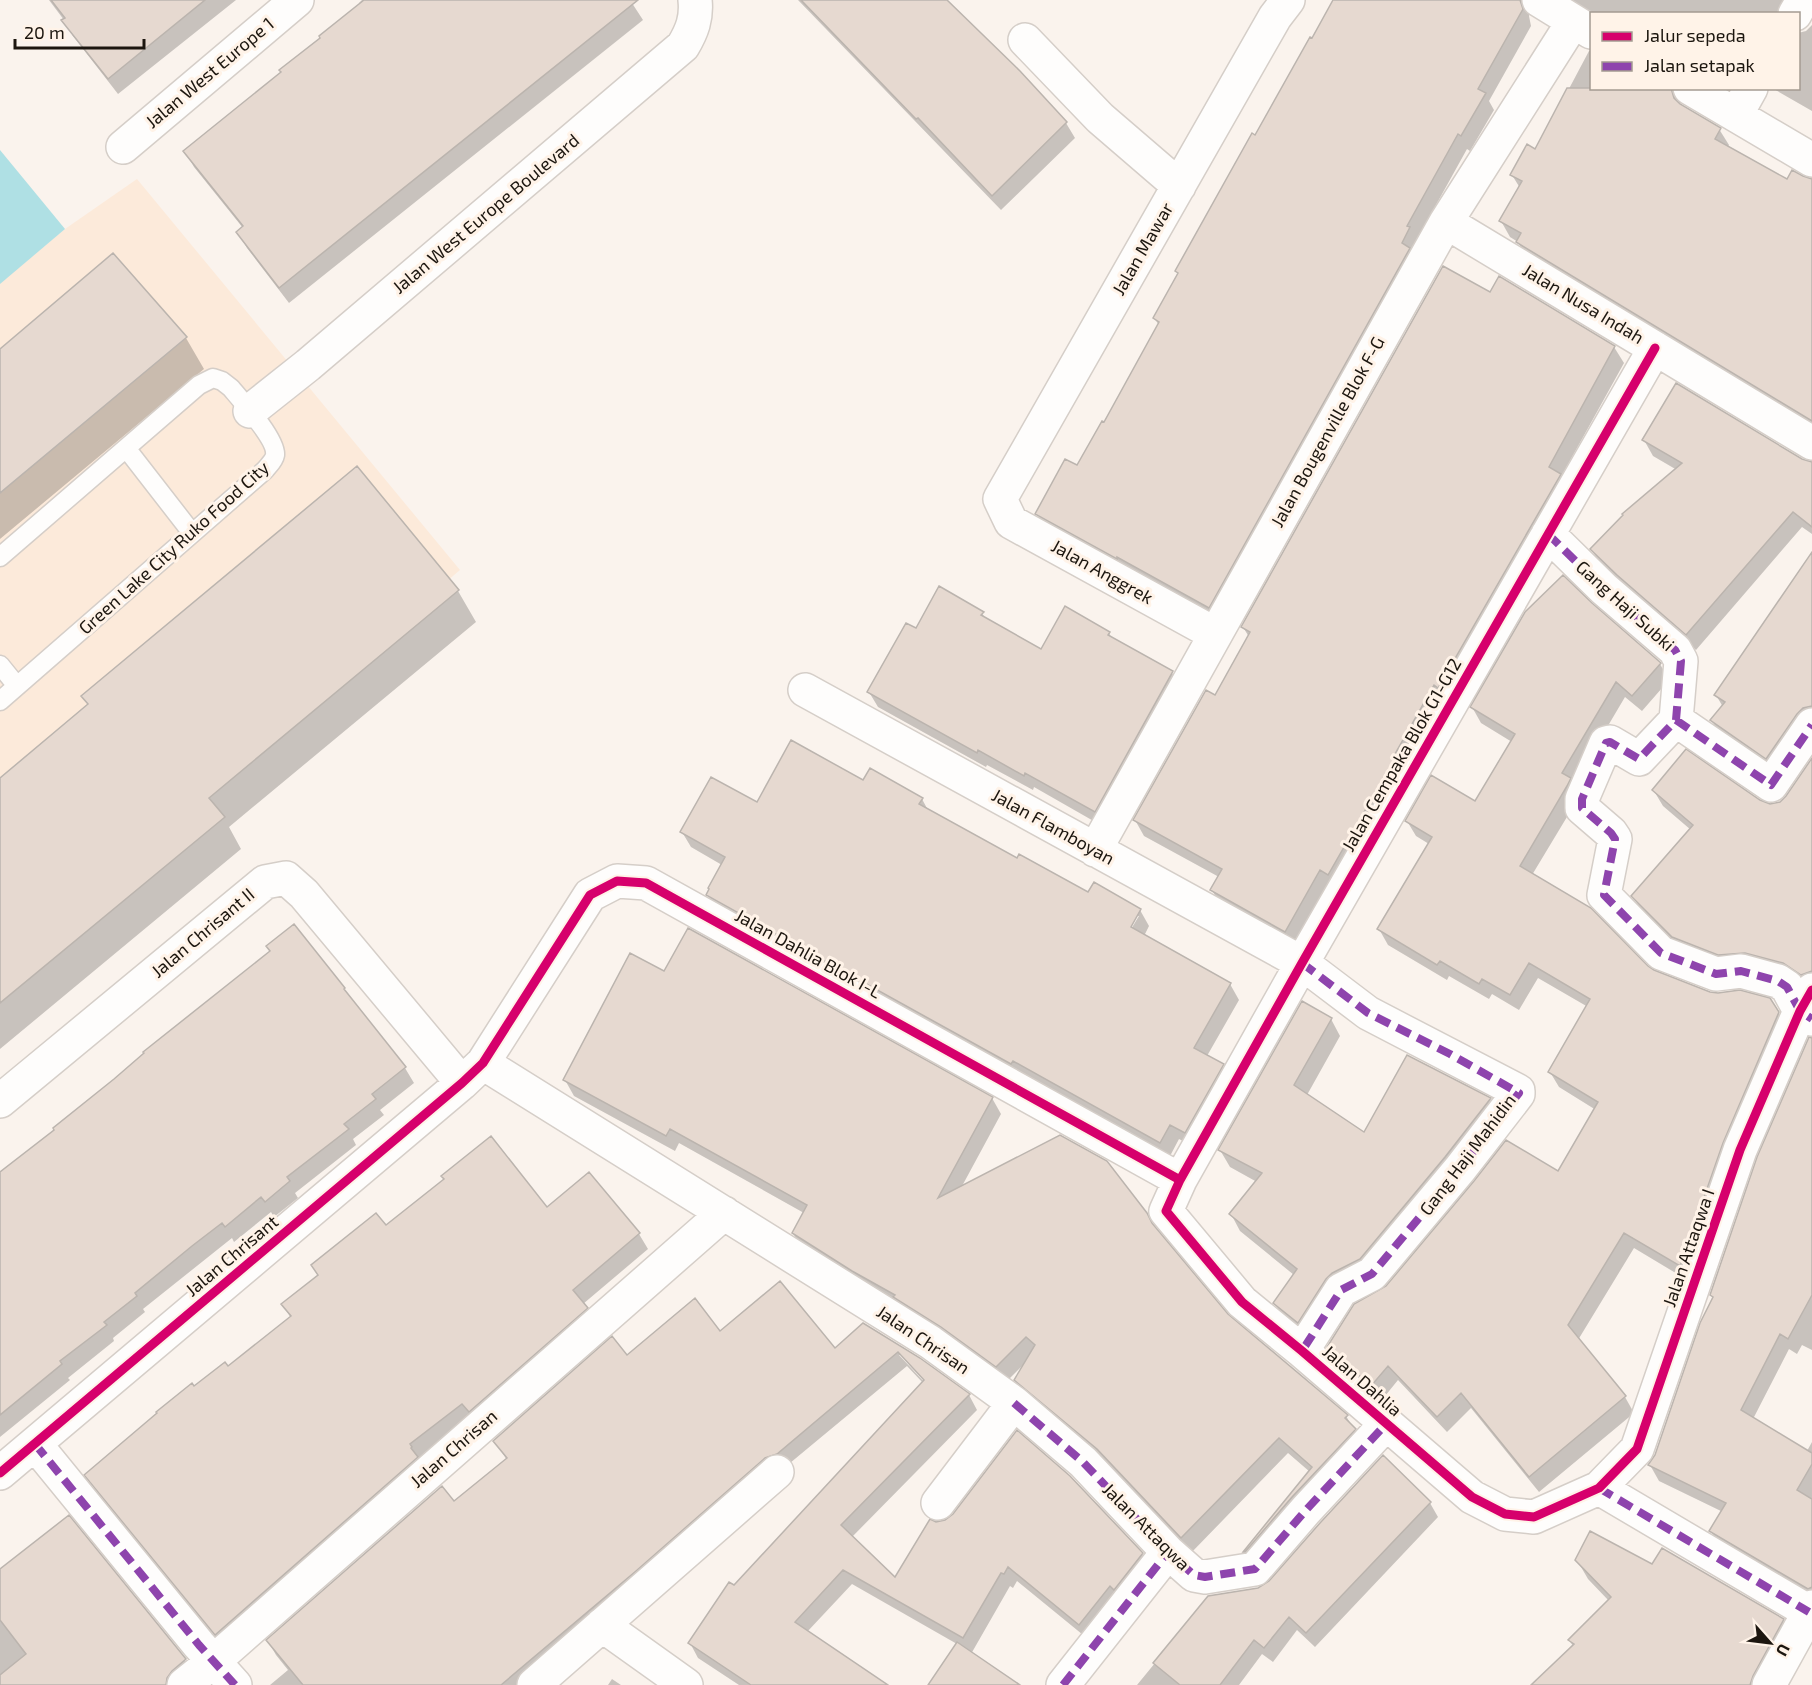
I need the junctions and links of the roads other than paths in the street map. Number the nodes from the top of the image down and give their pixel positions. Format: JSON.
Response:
{"nodes":[{"id":1,"x":297,"y":0,"type":"edge"},
{"id":2,"x":695,"y":0,"type":"edge"},
{"id":3,"x":1288,"y":0,"type":"edge"},
{"id":4,"x":1539,"y":0,"type":"edge"},
{"id":5,"x":1582,"y":27,"type":"edge"},
{"id":6,"x":1025,"y":40,"type":"dead end"},
{"id":7,"x":1698,"y":90,"type":"edge"},
{"id":8,"x":1743,"y":102,"type":"edge"},
{"id":9,"x":123,"y":147,"type":"dead end"},
{"id":10,"x":1812,"y":160,"type":"edge"},
{"id":11,"x":1179,"y":186,"type":"junction"},
{"id":12,"x":1446,"y":222,"type":"junction"},
{"id":13,"x":1656,"y":348,"type":"junction"},
{"id":14,"x":250,"y":411,"type":"junction"},
{"id":15,"x":1812,"y":443,"type":"edge"},
{"id":16,"x":126,"y":448,"type":"junction"},
{"id":17,"x":1000,"y":499,"type":"joint"},
{"id":18,"x":192,"y":533,"type":"junction"},
{"id":19,"x":1548,"y":534,"type":"junction"},
{"id":20,"x":0,"y":557,"type":"edge"},
{"id":21,"x":1215,"y":634,"type":"junction"},
{"id":22,"x":0,"y":665,"type":"edge"},
{"id":23,"x":17,"y":686,"type":"junction"},
{"id":24,"x":805,"y":690,"type":"dead end"},
{"id":25,"x":0,"y":701,"type":"edge"},
{"id":26,"x":1676,"y":720,"type":"junction"},
{"id":27,"x":1812,"y":725,"type":"edge"},
{"id":28,"x":1095,"y":850,"type":"junction"},
{"id":29,"x":1302,"y":963,"type":"junction"},
{"id":30,"x":1808,"y":1007,"type":"edge"},
{"id":31,"x":472,"y":1073,"type":"junction"},
{"id":32,"x":0,"y":1101,"type":"edge"},
{"id":33,"x":1180,"y":1180,"type":"junction"},
{"id":34,"x":724,"y":1213,"type":"junction"},
{"id":35,"x":1302,"y":1351,"type":"junction"},
{"id":36,"x":1014,"y":1403,"type":"junction"},
{"id":37,"x":1386,"y":1424,"type":"junction"},
{"id":38,"x":35,"y":1444,"type":"junction"},
{"id":39,"x":777,"y":1472,"type":"dead end"},
{"id":40,"x":0,"y":1473,"type":"edge"},
{"id":41,"x":1599,"y":1488,"type":"junction"},
{"id":42,"x":938,"y":1503,"type":"dead end"},
{"id":43,"x":1168,"y":1552,"type":"junction"},
{"id":44,"x":1811,"y":1609,"type":"edge"},
{"id":45,"x":602,"y":1625,"type":"junction"},
{"id":46,"x":225,"y":1673,"type":"edge"},
{"id":47,"x":184,"y":1685,"type":"edge"},
{"id":48,"x":534,"y":1685,"type":"edge"},
{"id":49,"x":686,"y":1685,"type":"edge"},
{"id":50,"x":1063,"y":1685,"type":"edge"},
{"id":51,"x":1769,"y":1685,"type":"edge"}],
"edges":[{"from":1,"to":9,"type":"street","name":"Jalan West Europe 1"},
{"from":2,"to":14,"type":"street","name":"Jalan West Europe Boulevard"},
{"from":3,"to":11,"type":"street","name":"Jalan Mawar"},
{"from":4,"to":5,"type":"street"},
{"from":5,"to":12,"type":"street","name":"Jalan Bougenville Blok F-G"},
{"from":6,"to":11,"type":"street"},
{"from":7,"to":8,"type":"street"},
{"from":8,"to":10,"type":"street"},
{"from":11,"to":17,"type":"street","name":"Jalan Mawar"},
{"from":12,"to":13,"type":"street","name":"Jalan Nusa Indah"},
{"from":12,"to":21,"type":"street","name":"Jalan Bougenville Blok F-G"},
{"from":13,"to":15,"type":"street","name":"Jalan Nusa Indah"},
{"from":13,"to":19,"type":"street","name":"Jalan Cempaka Blok G1-G12"},
{"from":14,"to":16,"type":"lane","name":"Green Lake City Ruko Food City"},
{"from":14,"to":18,"type":"lane","name":"Green Lake City Ruko Food City"},
{"from":16,"to":18,"type":"lane"},
{"from":16,"to":20,"type":"lane","name":"Green Lake City Ruko Food City"},
{"from":17,"to":21,"type":"street","name":"Jalan Anggrek"},
{"from":18,"to":23,"type":"lane","name":"Green Lake City Ruko Food City"},
{"from":19,"to":26,"type":"street","name":"Gang Haji Subki"},
{"from":19,"to":29,"type":"street","name":"Jalan Cempaka Blok G1-G12"},
{"from":21,"to":28,"type":"street","name":"Jalan Bougenville Blok F-G"},
{"from":22,"to":23,"type":"lane"},
{"from":23,"to":25,"type":"lane","name":"Green Lake City Ruko Food City"},
{"from":24,"to":28,"type":"street","name":"Jalan Flamboyan"},
{"from":26,"to":27,"type":"street"},
{"from":26,"to":30,"type":"street"},
{"from":28,"to":29,"type":"street","name":"Jalan Flamboyan"},
{"from":29,"to":33,"type":"street","name":"Jalan Cempaka Blok G1-G12"},
{"from":29,"to":35,"type":"street","name":"Gang Haji Mahidin"},
{"from":30,"to":41,"type":"street","name":"Jalan Attaqwa I"},
{"from":31,"to":32,"type":"street","name":"Jalan Chrisant II"},
{"from":31,"to":33,"type":"street","name":"Jalan Dahlia Blok I-L"},
{"from":31,"to":34,"type":"street","name":"Jalan Chrisan"},
{"from":31,"to":38,"type":"street","name":"Jalan Chrisant"},
{"from":33,"to":35,"type":"street","name":"Jalan Dahlia"},
{"from":34,"to":36,"type":"street","name":"Jalan Chrisan"},
{"from":34,"to":46,"type":"street","name":"Jalan Chrisan"},
{"from":35,"to":37,"type":"street","name":"Jalan Dahlia"},
{"from":36,"to":42,"type":"street"},
{"from":36,"to":43,"type":"street","name":"Jalan Attaqwa"},
{"from":37,"to":41,"type":"street","name":"Jalan Dahlia"},
{"from":37,"to":43,"type":"street","name":"Jalan Attaqwa"},
{"from":38,"to":40,"type":"street","name":"Jalan Chrisant"},
{"from":38,"to":46,"type":"street"},
{"from":39,"to":45,"type":"street"},
{"from":41,"to":44,"type":"street"},
{"from":43,"to":50,"type":"street"},
{"from":44,"to":51,"type":"street"},
{"from":45,"to":48,"type":"street"},
{"from":45,"to":49,"type":"street"},
{"from":46,"to":47,"type":"street","name":"Jalan Chrisan"}]}
